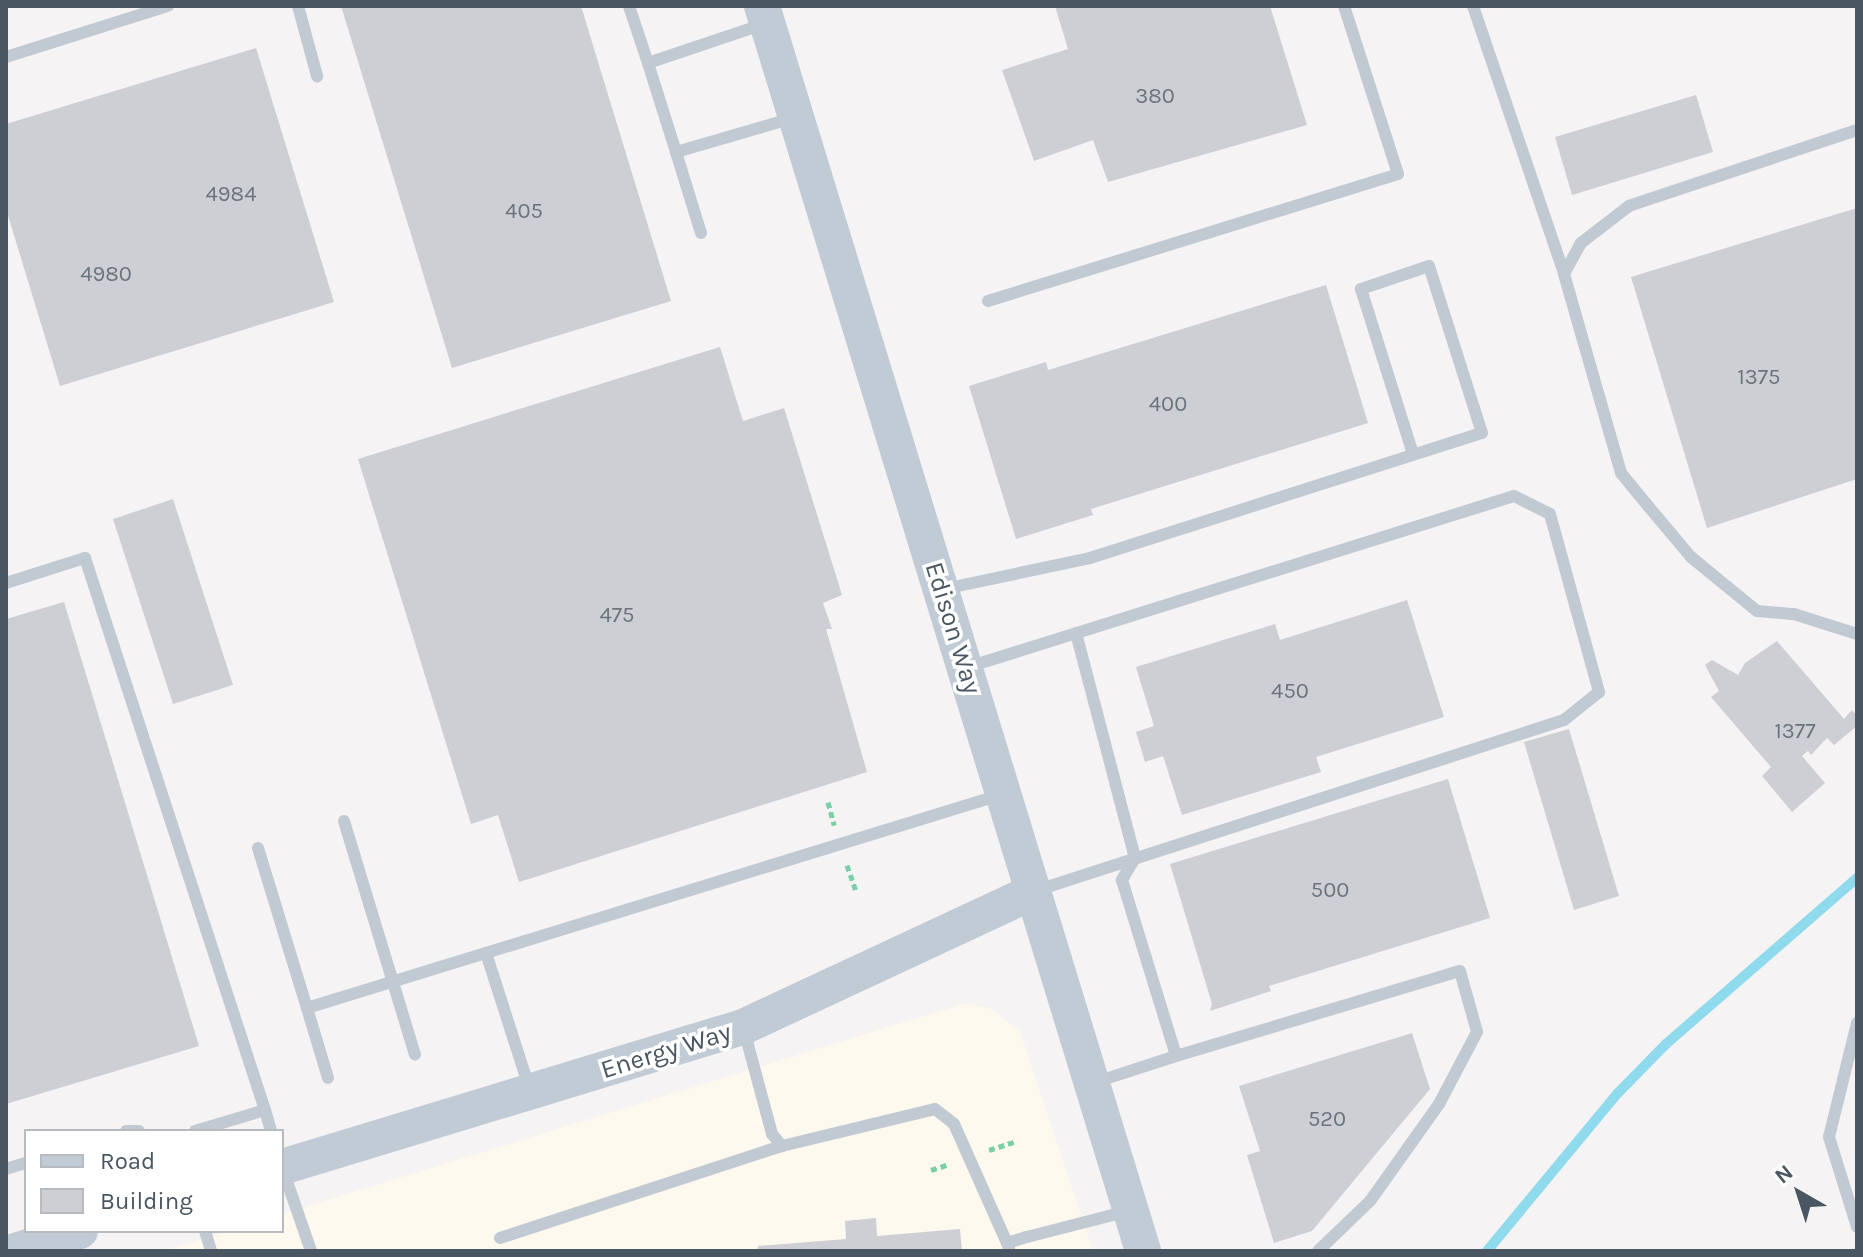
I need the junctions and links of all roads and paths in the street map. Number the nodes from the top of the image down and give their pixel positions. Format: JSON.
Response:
{"nodes":[{"id":1,"x":168,"y":6,"type":"edge"},
{"id":2,"x":298,"y":6,"type":"edge"},
{"id":3,"x":629,"y":6,"type":"edge"},
{"id":4,"x":1344,"y":6,"type":"edge"},
{"id":5,"x":1473,"y":6,"type":"edge"},
{"id":6,"x":764,"y":14,"type":"edge"},
{"id":7,"x":6,"y":57,"type":"edge"},
{"id":8,"x":648,"y":63,"type":"junction"},
{"id":9,"x":317,"y":76,"type":"dead end"},
{"id":10,"x":796,"y":117,"type":"junction"},
{"id":11,"x":1857,"y":130,"type":"edge"},
{"id":12,"x":676,"y":152,"type":"junction"},
{"id":13,"x":701,"y":233,"type":"dead end"},
{"id":14,"x":1564,"y":274,"type":"junction"},
{"id":15,"x":988,"y":301,"type":"dead end"},
{"id":16,"x":1413,"y":454,"type":"junction"},
{"id":17,"x":6,"y":583,"type":"edge"},
{"id":18,"x":941,"y":590,"type":"junction"},
{"id":19,"x":1076,"y":633,"type":"junction"},
{"id":20,"x":1857,"y":634,"type":"edge"},
{"id":21,"x":965,"y":668,"type":"junction"},
{"id":22,"x":1003,"y":794,"type":"junction"},
{"id":23,"x":344,"y":821,"type":"dead end"},
{"id":24,"x":258,"y":848,"type":"dead end"},
{"id":25,"x":1135,"y":858,"type":"junction"},
{"id":26,"x":1033,"y":892,"type":"junction"},
{"id":27,"x":486,"y":953,"type":"junction"},
{"id":28,"x":389,"y":982,"type":"junction"},
{"id":29,"x":307,"y":1008,"type":"junction"},
{"id":30,"x":1857,"y":1023,"type":"edge"},
{"id":31,"x":743,"y":1027,"type":"junction"},
{"id":32,"x":415,"y":1054,"type":"dead end"},
{"id":33,"x":1176,"y":1056,"type":"junction"},
{"id":34,"x":328,"y":1078,"type":"dead end"},
{"id":35,"x":1091,"y":1083,"type":"junction"},
{"id":36,"x":530,"y":1093,"type":"junction"},
{"id":37,"x":265,"y":1110,"type":"junction"},
{"id":38,"x":202,"y":1129,"type":"edge"},
{"id":39,"x":270,"y":1129,"type":"edge"},
{"id":40,"x":782,"y":1146,"type":"junction"},
{"id":41,"x":284,"y":1166,"type":"edge"},
{"id":42,"x":284,"y":1173,"type":"edge"},
{"id":43,"x":1131,"y":1211,"type":"junction"},
{"id":44,"x":1857,"y":1227,"type":"edge"},
{"id":45,"x":74,"y":1233,"type":"edge"},
{"id":46,"x":500,"y":1238,"type":"dead end"},
{"id":47,"x":1008,"y":1247,"type":"edge"},
{"id":48,"x":15,"y":1251,"type":"edge"},
{"id":49,"x":311,"y":1251,"type":"edge"},
{"id":50,"x":1143,"y":1251,"type":"edge"},
{"id":51,"x":1318,"y":1251,"type":"edge"}],
"edges":[{"from":1,"to":7,"type":"lane"},
{"from":2,"to":9,"type":"lane"},
{"from":3,"to":8,"type":"lane"},
{"from":4,"to":15,"type":"lane"},
{"from":5,"to":14,"type":"lane"},
{"from":6,"to":8,"type":"lane"},
{"from":6,"to":10,"type":"street","name":"Edison Way"},
{"from":8,"to":12,"type":"lane"},
{"from":10,"to":12,"type":"lane"},
{"from":10,"to":18,"type":"street","name":"Edison Way"},
{"from":11,"to":14,"type":"lane"},
{"from":12,"to":13,"type":"lane"},
{"from":14,"to":20,"type":"lane"},
{"from":16,"to":16,"type":"lane"},
{"from":16,"to":18,"type":"lane"},
{"from":17,"to":37,"type":"lane"},
{"from":18,"to":21,"type":"street","name":"Edison Way"},
{"from":19,"to":21,"type":"lane"},
{"from":19,"to":25,"type":"lane"},
{"from":19,"to":25,"type":"lane"},
{"from":21,"to":22,"type":"street","name":"Edison Way"},
{"from":22,"to":26,"type":"street","name":"Edison Way"},
{"from":22,"to":27,"type":"lane"},
{"from":23,"to":28,"type":"lane"},
{"from":24,"to":29,"type":"lane"},
{"from":25,"to":26,"type":"lane"},
{"from":25,"to":33,"type":"lane"},
{"from":26,"to":31,"type":"street","name":"Energy Way"},
{"from":26,"to":35,"type":"street","name":"Edison Way"},
{"from":27,"to":28,"type":"lane"},
{"from":27,"to":36,"type":"lane"},
{"from":28,"to":29,"type":"lane"},
{"from":28,"to":32,"type":"lane"},
{"from":29,"to":34,"type":"lane"},
{"from":30,"to":44,"type":"lane"},
{"from":31,"to":36,"type":"street","name":"Energy Way"},
{"from":31,"to":40,"type":"lane"},
{"from":33,"to":35,"type":"lane"},
{"from":33,"to":51,"type":"lane"},
{"from":35,"to":43,"type":"street","name":"Edison Way"},
{"from":36,"to":41,"type":"street","name":"Energy Way"},
{"from":37,"to":38,"type":"lane"},
{"from":37,"to":39,"type":"lane"},
{"from":40,"to":46,"type":"lane"},
{"from":40,"to":47,"type":"lane"},
{"from":42,"to":49,"type":"lane"},
{"from":43,"to":47,"type":"lane"},
{"from":43,"to":50,"type":"street","name":"Edison Way"},
{"from":45,"to":48,"type":"street"}]}
